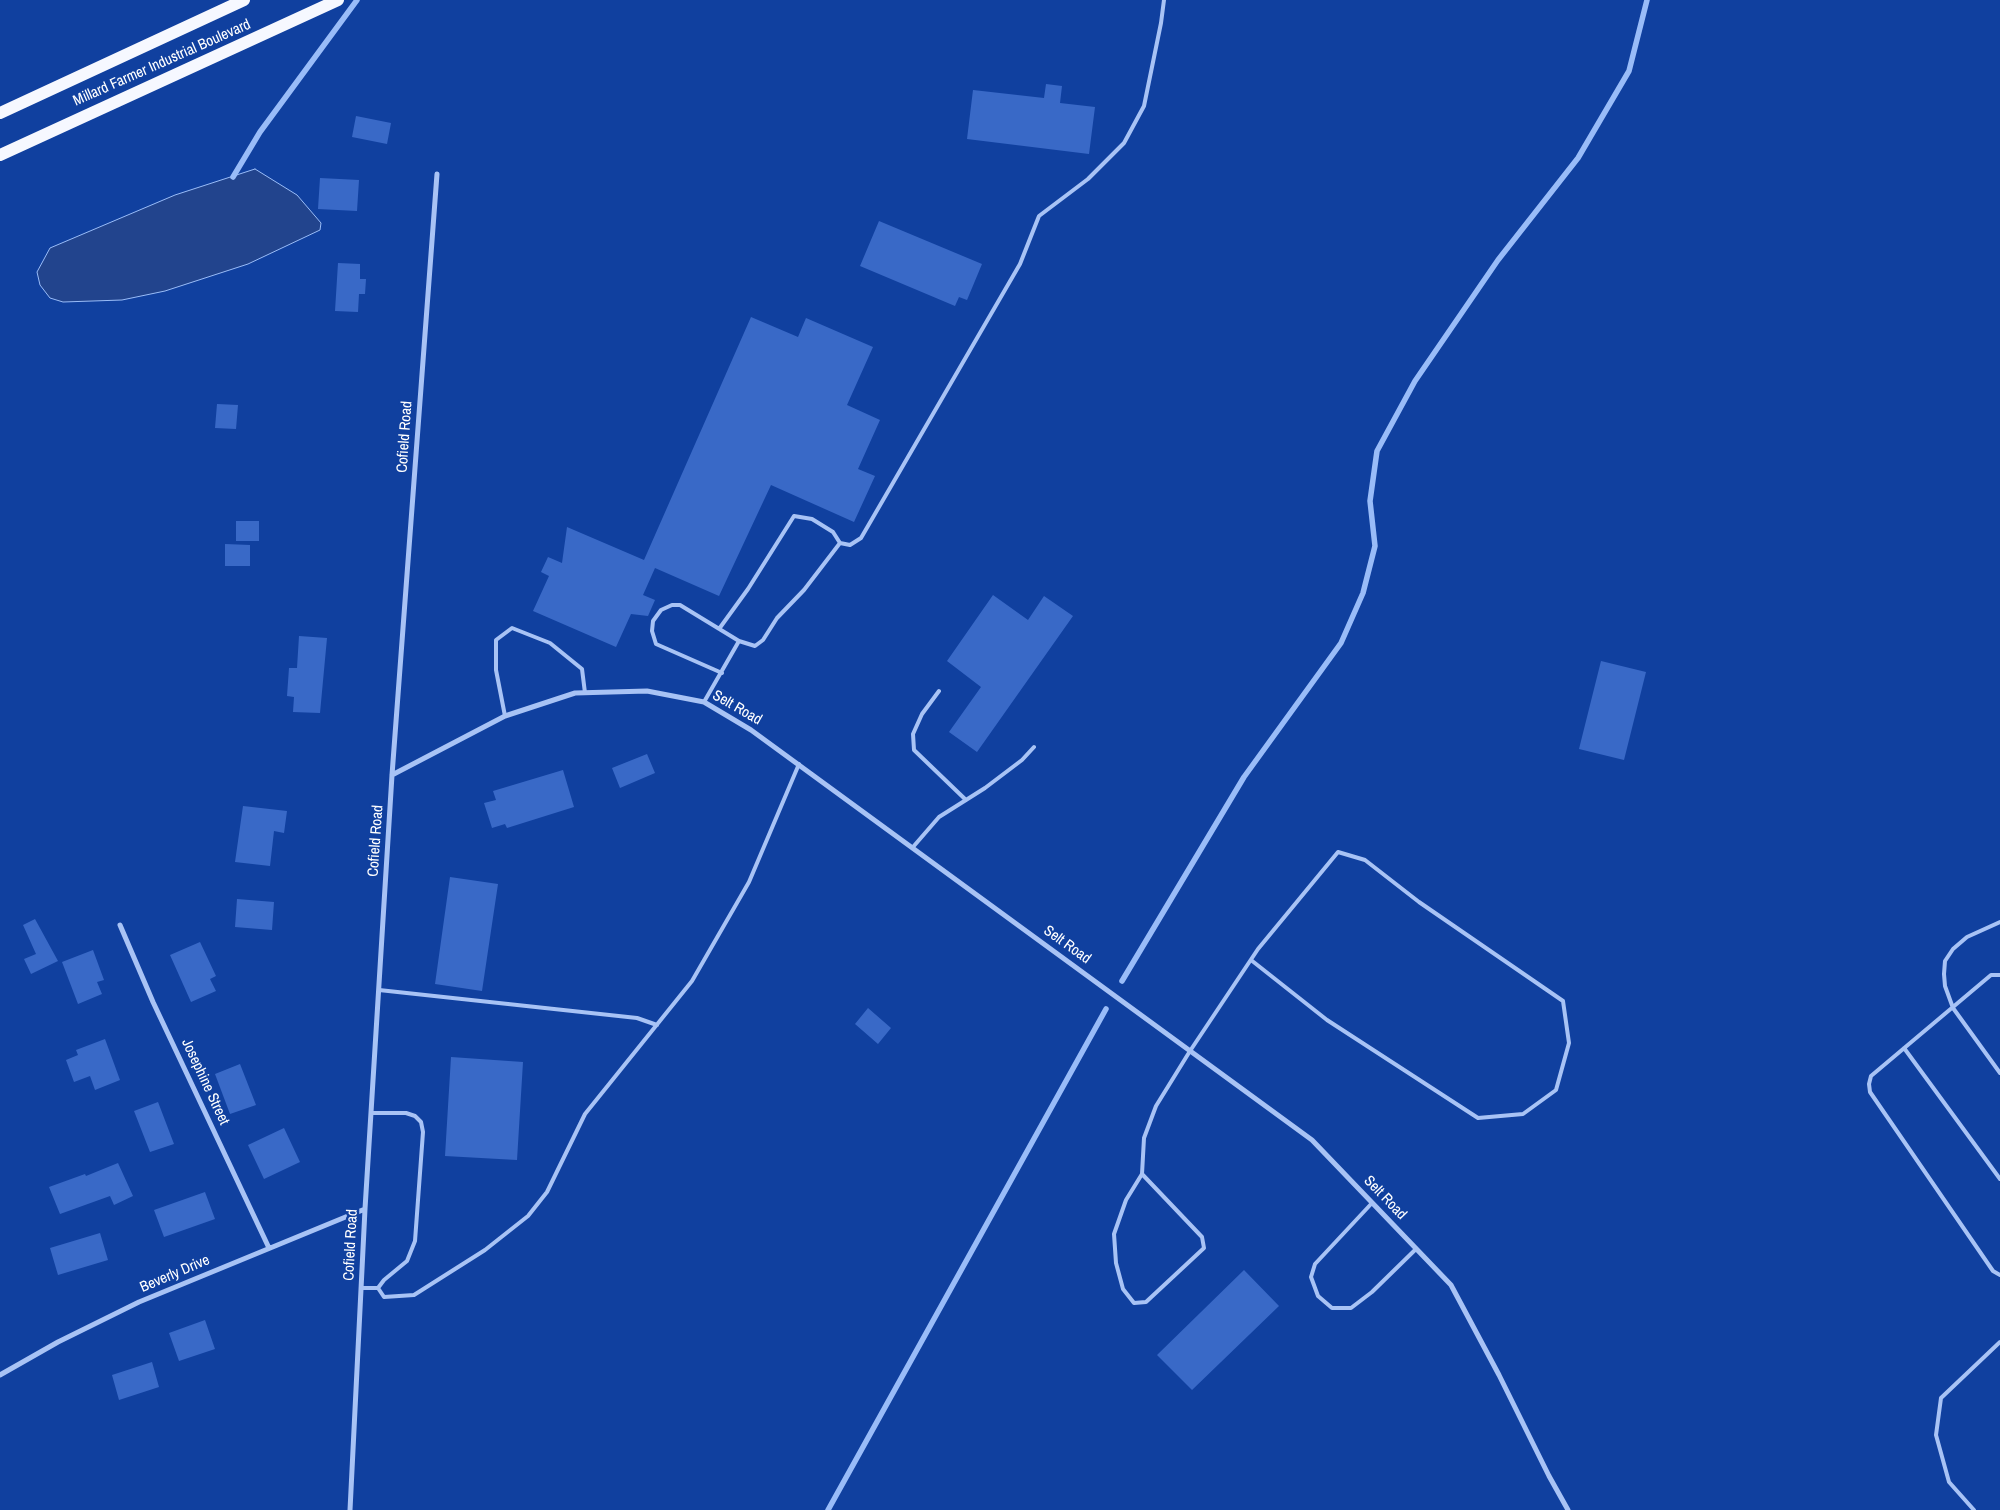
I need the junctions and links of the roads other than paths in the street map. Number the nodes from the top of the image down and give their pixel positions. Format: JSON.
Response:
{"nodes":[{"id":1,"x":244,"y":0,"type":"edge"},
{"id":2,"x":338,"y":0,"type":"edge"},
{"id":3,"x":1164,"y":0,"type":"edge"},
{"id":4,"x":0,"y":114,"type":"edge"},
{"id":5,"x":0,"y":155,"type":"edge"},
{"id":6,"x":437,"y":174,"type":"dead end"},
{"id":7,"x":840,"y":543,"type":"junction"},
{"id":8,"x":719,"y":629,"type":"junction"},
{"id":9,"x":739,"y":641,"type":"junction"},
{"id":10,"x":722,"y":673,"type":"junction"},
{"id":11,"x":939,"y":690,"type":"dead end"},
{"id":12,"x":585,"y":693,"type":"junction"},
{"id":13,"x":704,"y":702,"type":"junction"},
{"id":14,"x":505,"y":716,"type":"junction"},
{"id":15,"x":1034,"y":748,"type":"dead end"},
{"id":16,"x":799,"y":763,"type":"junction"},
{"id":17,"x":392,"y":775,"type":"junction"},
{"id":18,"x":966,"y":800,"type":"junction"},
{"id":19,"x":913,"y":847,"type":"junction"},
{"id":20,"x":2000,"y":922,"type":"edge"},
{"id":21,"x":120,"y":925,"type":"dead end"},
{"id":22,"x":1251,"y":960,"type":"junction"},
{"id":23,"x":2000,"y":975,"type":"edge"},
{"id":24,"x":379,"y":990,"type":"junction"},
{"id":25,"x":1953,"y":1008,"type":"junction"},
{"id":26,"x":657,"y":1025,"type":"junction"},
{"id":27,"x":1904,"y":1048,"type":"junction"},
{"id":28,"x":1190,"y":1051,"type":"junction"},
{"id":29,"x":2000,"y":1073,"type":"edge"},
{"id":30,"x":371,"y":1113,"type":"junction"},
{"id":31,"x":1142,"y":1174,"type":"junction"},
{"id":32,"x":2000,"y":1179,"type":"edge"},
{"id":33,"x":1372,"y":1203,"type":"junction"},
{"id":34,"x":365,"y":1209,"type":"junction"},
{"id":35,"x":269,"y":1248,"type":"junction"},
{"id":36,"x":1416,"y":1249,"type":"junction"},
{"id":37,"x":2000,"y":1274,"type":"edge"},
{"id":38,"x":362,"y":1288,"type":"junction"},
{"id":39,"x":378,"y":1288,"type":"junction"},
{"id":40,"x":2000,"y":1342,"type":"edge"},
{"id":41,"x":0,"y":1375,"type":"edge"},
{"id":42,"x":350,"y":1510,"type":"edge"},
{"id":43,"x":1568,"y":1510,"type":"edge"},
{"id":44,"x":1974,"y":1510,"type":"edge"}],
"edges":[{"from":1,"to":4,"type":"main road","name":"Millard Farmer Industrial Boulevard"},
{"from":2,"to":5,"type":"main road","name":"Millard Farmer Industrial Boulevard"},
{"from":3,"to":7,"type":"lane"},
{"from":6,"to":17,"type":"street","name":"Cofield Road"},
{"from":7,"to":8,"type":"lane"},
{"from":7,"to":9,"type":"lane"},
{"from":8,"to":9,"type":"lane"},
{"from":8,"to":10,"type":"lane"},
{"from":9,"to":10,"type":"lane"},
{"from":10,"to":13,"type":"lane"},
{"from":11,"to":18,"type":"lane"},
{"from":12,"to":13,"type":"street","name":"Selt Road"},
{"from":12,"to":14,"type":"street","name":"Selt Road"},
{"from":12,"to":14,"type":"lane"},
{"from":13,"to":16,"type":"street","name":"Selt Road"},
{"from":14,"to":17,"type":"street","name":"Selt Road"},
{"from":15,"to":18,"type":"lane"},
{"from":16,"to":19,"type":"street","name":"Selt Road"},
{"from":16,"to":26,"type":"lane"},
{"from":17,"to":24,"type":"street","name":"Cofield Road"},
{"from":18,"to":19,"type":"lane"},
{"from":19,"to":28,"type":"street","name":"Selt Road"},
{"from":20,"to":25,"type":"lane"},
{"from":21,"to":35,"type":"street","name":"Josephine Street"},
{"from":22,"to":22,"type":"lane"},
{"from":22,"to":28,"type":"lane"},
{"from":23,"to":25,"type":"lane"},
{"from":24,"to":26,"type":"lane"},
{"from":24,"to":30,"type":"street","name":"Cofield Road"},
{"from":25,"to":27,"type":"lane"},
{"from":25,"to":29,"type":"lane"},
{"from":26,"to":39,"type":"lane"},
{"from":27,"to":32,"type":"lane"},
{"from":27,"to":37,"type":"lane"},
{"from":28,"to":31,"type":"lane"},
{"from":28,"to":33,"type":"street","name":"Selt Road"},
{"from":30,"to":34,"type":"street","name":"Cofield Road"},
{"from":30,"to":39,"type":"lane"},
{"from":31,"to":31,"type":"lane"},
{"from":33,"to":36,"type":"street","name":"Selt Road"},
{"from":33,"to":36,"type":"lane"},
{"from":34,"to":35,"type":"street","name":"Beverly Drive"},
{"from":34,"to":38,"type":"street","name":"Cofield Road"},
{"from":35,"to":41,"type":"street","name":"Beverly Drive"},
{"from":36,"to":43,"type":"street","name":"Selt Road"},
{"from":38,"to":39,"type":"lane"},
{"from":38,"to":42,"type":"street","name":"Cofield Road"},
{"from":40,"to":44,"type":"lane"}]}
